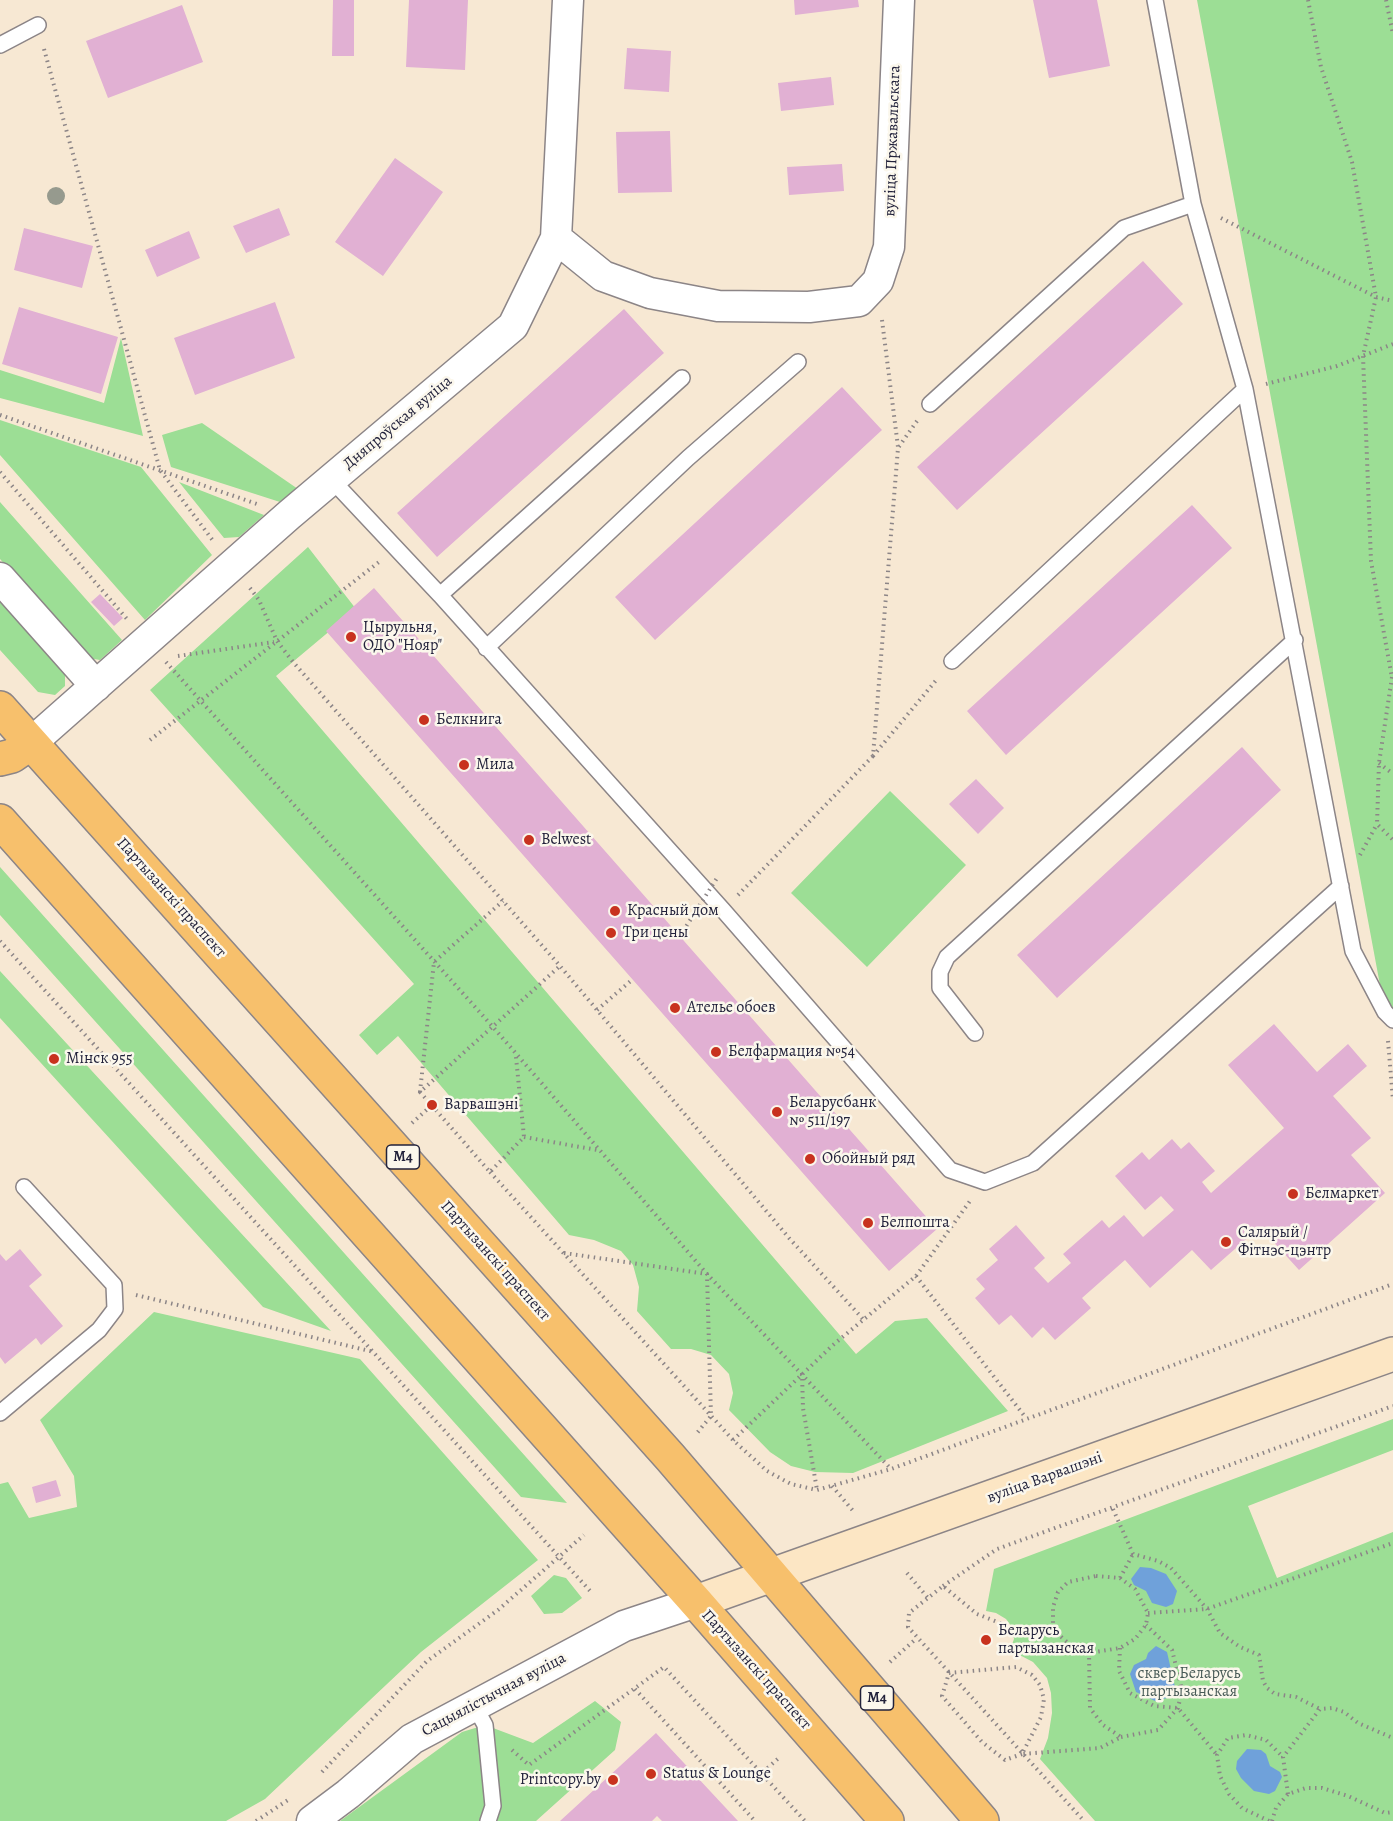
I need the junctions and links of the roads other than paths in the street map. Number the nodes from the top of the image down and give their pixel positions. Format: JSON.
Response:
{"nodes":[{"id":1,"x":568,"y":0,"type":"edge"},
{"id":2,"x":899,"y":0,"type":"edge"},
{"id":3,"x":1155,"y":0,"type":"edge"},
{"id":4,"x":38,"y":26,"type":"road end"},
{"id":5,"x":0,"y":45,"type":"edge"},
{"id":6,"x":1193,"y":204,"type":"junction"},
{"id":7,"x":556,"y":238,"type":"junction"},
{"id":8,"x":798,"y":362,"type":"dead end"},
{"id":9,"x":682,"y":378,"type":"dead end"},
{"id":10,"x":1245,"y":389,"type":"junction"},
{"id":11,"x":930,"y":404,"type":"road end"},
{"id":12,"x":331,"y":479,"type":"junction"},
{"id":13,"x":0,"y":578,"type":"edge"},
{"id":14,"x":440,"y":595,"type":"junction"},
{"id":15,"x":1294,"y":640,"type":"junction"},
{"id":16,"x":486,"y":648,"type":"junction"},
{"id":17,"x":952,"y":661,"type":"road end"},
{"id":18,"x":96,"y":686,"type":"junction"},
{"id":19,"x":0,"y":708,"type":"edge"},
{"id":20,"x":31,"y":743,"type":"junction"},
{"id":21,"x":0,"y":759,"type":"edge"},
{"id":22,"x":0,"y":821,"type":"edge"},
{"id":23,"x":1341,"y":886,"type":"junction"},
{"id":24,"x":1389,"y":1016,"type":"edge"},
{"id":25,"x":975,"y":1033,"type":"dead end"},
{"id":26,"x":24,"y":1187,"type":"dead end"},
{"id":27,"x":1393,"y":1354,"type":"edge"},
{"id":28,"x":0,"y":1413,"type":"edge"},
{"id":29,"x":771,"y":1574,"type":"junction"},
{"id":30,"x":696,"y":1602,"type":"junction"},
{"id":31,"x":474,"y":1705,"type":"junction"},
{"id":32,"x":312,"y":1821,"type":"edge"},
{"id":33,"x":488,"y":1821,"type":"edge"},
{"id":34,"x":887,"y":1821,"type":"edge"},
{"id":35,"x":982,"y":1821,"type":"edge"}],
"edges":[{"from":1,"to":7,"type":"street","name":"Дняпроўская вуліца"},
{"from":2,"to":7,"type":"street","name":"вуліца Пржавальскага"},
{"from":3,"to":6,"type":"lane"},
{"from":4,"to":5,"type":"lane"},
{"from":6,"to":10,"type":"lane"},
{"from":6,"to":11,"type":"lane"},
{"from":7,"to":12,"type":"street","name":"Дняпроўская вуліца"},
{"from":8,"to":16,"type":"lane"},
{"from":9,"to":14,"type":"lane"},
{"from":10,"to":15,"type":"lane"},
{"from":10,"to":17,"type":"lane"},
{"from":12,"to":14,"type":"lane"},
{"from":12,"to":18,"type":"street","name":"Дняпроўская вуліца"},
{"from":13,"to":18,"type":"street"},
{"from":14,"to":16,"type":"lane"},
{"from":15,"to":23,"type":"lane"},
{"from":15,"to":25,"type":"lane"},
{"from":16,"to":23,"type":"lane"},
{"from":18,"to":20,"type":"street","name":"Дняпроўская вуліца"},
{"from":19,"to":20,"type":"main road","name":"Партызанскі праспект","number":"М4"},
{"from":20,"to":21,"type":"main road"},
{"from":20,"to":29,"type":"main road","name":"Партызанскі праспект","number":"М4"},
{"from":22,"to":30,"type":"main road","name":"Партызанскі праспект"},
{"from":23,"to":24,"type":"lane"},
{"from":26,"to":28,"type":"lane"},
{"from":27,"to":29,"type":"main road","name":"вуліца Варвашэні"},
{"from":29,"to":30,"type":"main road","name":"вуліца Варвашэні"},
{"from":29,"to":35,"type":"main road","name":"Партызанскі праспект","number":"М4"},
{"from":30,"to":31,"type":"street","name":"Сацыялістычная вуліца"},
{"from":30,"to":34,"type":"main road","name":"Партызанскі праспект"},
{"from":31,"to":32,"type":"street","name":"Сацыялістычная вуліца"},
{"from":31,"to":33,"type":"lane"}]}
